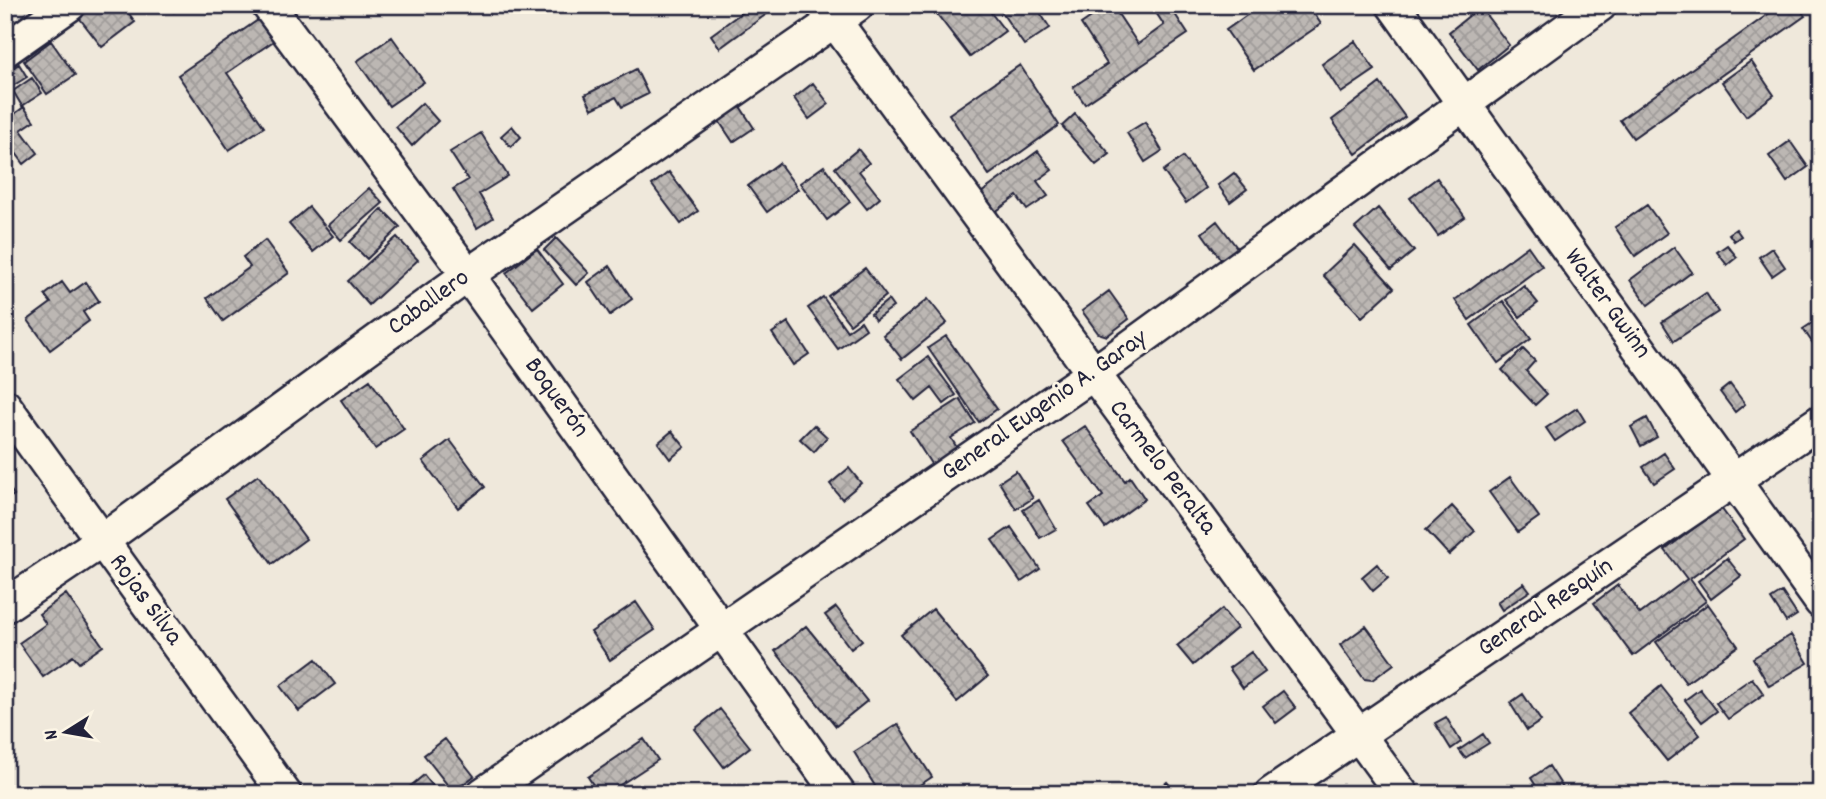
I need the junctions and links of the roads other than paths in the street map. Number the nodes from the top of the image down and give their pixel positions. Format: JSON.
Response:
{"nodes":[{"id":1,"x":69,"y":5,"type":"edge"},
{"id":2,"x":268,"y":5,"type":"edge"},
{"id":3,"x":1393,"y":5,"type":"edge"},
{"id":4,"x":1600,"y":5,"type":"edge"},
{"id":5,"x":838,"y":11,"type":"edge"},
{"id":6,"x":5,"y":50,"type":"edge"},
{"id":7,"x":1464,"y":105,"type":"junction"},
{"id":8,"x":468,"y":275,"type":"junction"},
{"id":9,"x":1093,"y":374,"type":"junction"},
{"id":10,"x":5,"y":406,"type":"edge"},
{"id":11,"x":1821,"y":421,"type":"edge"},
{"id":12,"x":1734,"y":480,"type":"junction"},
{"id":13,"x":103,"y":540,"type":"junction"},
{"id":14,"x":1821,"y":602,"type":"edge"},
{"id":15,"x":5,"y":606,"type":"edge"},
{"id":16,"x":724,"y":629,"type":"junction"},
{"id":17,"x":1360,"y":735,"type":"junction"},
{"id":18,"x":285,"y":794,"type":"edge"},
{"id":19,"x":483,"y":794,"type":"edge"},
{"id":20,"x":839,"y":794,"type":"edge"},
{"id":21,"x":1271,"y":794,"type":"edge"},
{"id":22,"x":1402,"y":794,"type":"edge"}],
"edges":[{"from":1,"to":6,"type":"street"},
{"from":2,"to":8,"type":"street","name":"Boquerón"},
{"from":3,"to":7,"type":"street","name":"Walter Gwinn"},
{"from":4,"to":7,"type":"street","name":"General Eugenio A. Garay"},
{"from":5,"to":8,"type":"street","name":"Caballero"},
{"from":5,"to":9,"type":"street","name":"Carmelo Peralta"},
{"from":7,"to":9,"type":"street","name":"General Eugenio A. Garay"},
{"from":7,"to":12,"type":"street","name":"Walter Gwinn"},
{"from":8,"to":13,"type":"street","name":"Caballero"},
{"from":8,"to":16,"type":"street","name":"Boquerón"},
{"from":9,"to":16,"type":"street","name":"General Eugenio A. Garay"},
{"from":9,"to":17,"type":"street","name":"Carmelo Peralta"},
{"from":10,"to":13,"type":"street","name":"Rojas Silva"},
{"from":11,"to":12,"type":"street","name":"General Resquín"},
{"from":12,"to":14,"type":"street","name":"Walter Gwinn"},
{"from":12,"to":17,"type":"street","name":"General Resquín"},
{"from":13,"to":15,"type":"street","name":"Caballero"},
{"from":13,"to":18,"type":"street","name":"Rojas Silva"},
{"from":16,"to":19,"type":"street","name":"General Eugenio A. Garay"},
{"from":16,"to":20,"type":"street","name":"Boquerón"},
{"from":17,"to":21,"type":"street","name":"General Resquín"},
{"from":17,"to":22,"type":"street","name":"Carmelo Peralta"}]}
